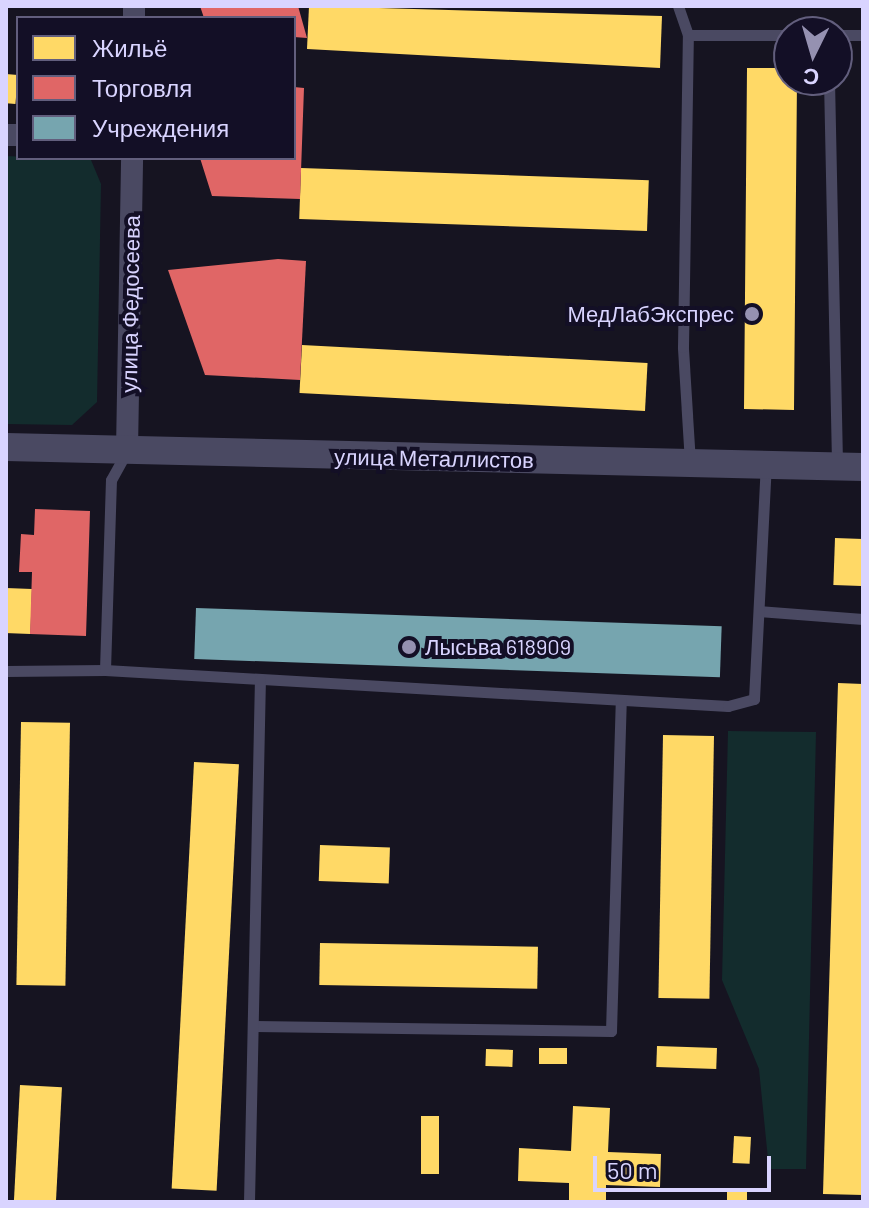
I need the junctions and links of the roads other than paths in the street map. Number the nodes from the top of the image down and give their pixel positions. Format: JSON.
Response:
{"nodes":[{"id":1,"x":678,"y":6,"type":"edge"},
{"id":2,"x":688,"y":35,"type":"junction"},
{"id":3,"x":773,"y":35,"type":"edge"},
{"id":4,"x":830,"y":96,"type":"edge"},
{"id":5,"x":132,"y":160,"type":"edge"},
{"id":6,"x":6,"y":447,"type":"edge"},
{"id":7,"x":127,"y":450,"type":"junction"},
{"id":8,"x":690,"y":463,"type":"junction"},
{"id":9,"x":766,"y":465,"type":"junction"},
{"id":10,"x":850,"y":467,"type":"edge"},
{"id":11,"x":759,"y":611,"type":"junction"},
{"id":12,"x":863,"y":619,"type":"edge"},
{"id":13,"x":105,"y":670,"type":"junction"},
{"id":14,"x":6,"y":671,"type":"edge"},
{"id":15,"x":260,"y":679,"type":"junction"},
{"id":16,"x":621,"y":700,"type":"junction"},
{"id":17,"x":255,"y":1026,"type":"junction"},
{"id":18,"x":249,"y":1202,"type":"edge"}],
"edges":[{"from":1,"to":2,"type":"lane"},
{"from":2,"to":3,"type":"lane"},
{"from":2,"to":8,"type":"lane"},
{"from":4,"to":10,"type":"lane"},
{"from":5,"to":7,"type":"street","name":"улица Федосеева"},
{"from":6,"to":7,"type":"street","name":"улица Металлистов"},
{"from":7,"to":8,"type":"street","name":"улица Металлистов"},
{"from":7,"to":13,"type":"lane"},
{"from":8,"to":9,"type":"street","name":"улица Металлистов"},
{"from":9,"to":10,"type":"street","name":"улица Металлистов"},
{"from":9,"to":11,"type":"lane"},
{"from":11,"to":12,"type":"lane"},
{"from":11,"to":16,"type":"lane"},
{"from":13,"to":14,"type":"lane"},
{"from":13,"to":15,"type":"lane"},
{"from":15,"to":16,"type":"lane"},
{"from":15,"to":17,"type":"lane"},
{"from":16,"to":17,"type":"lane"},
{"from":17,"to":18,"type":"lane"}]}
